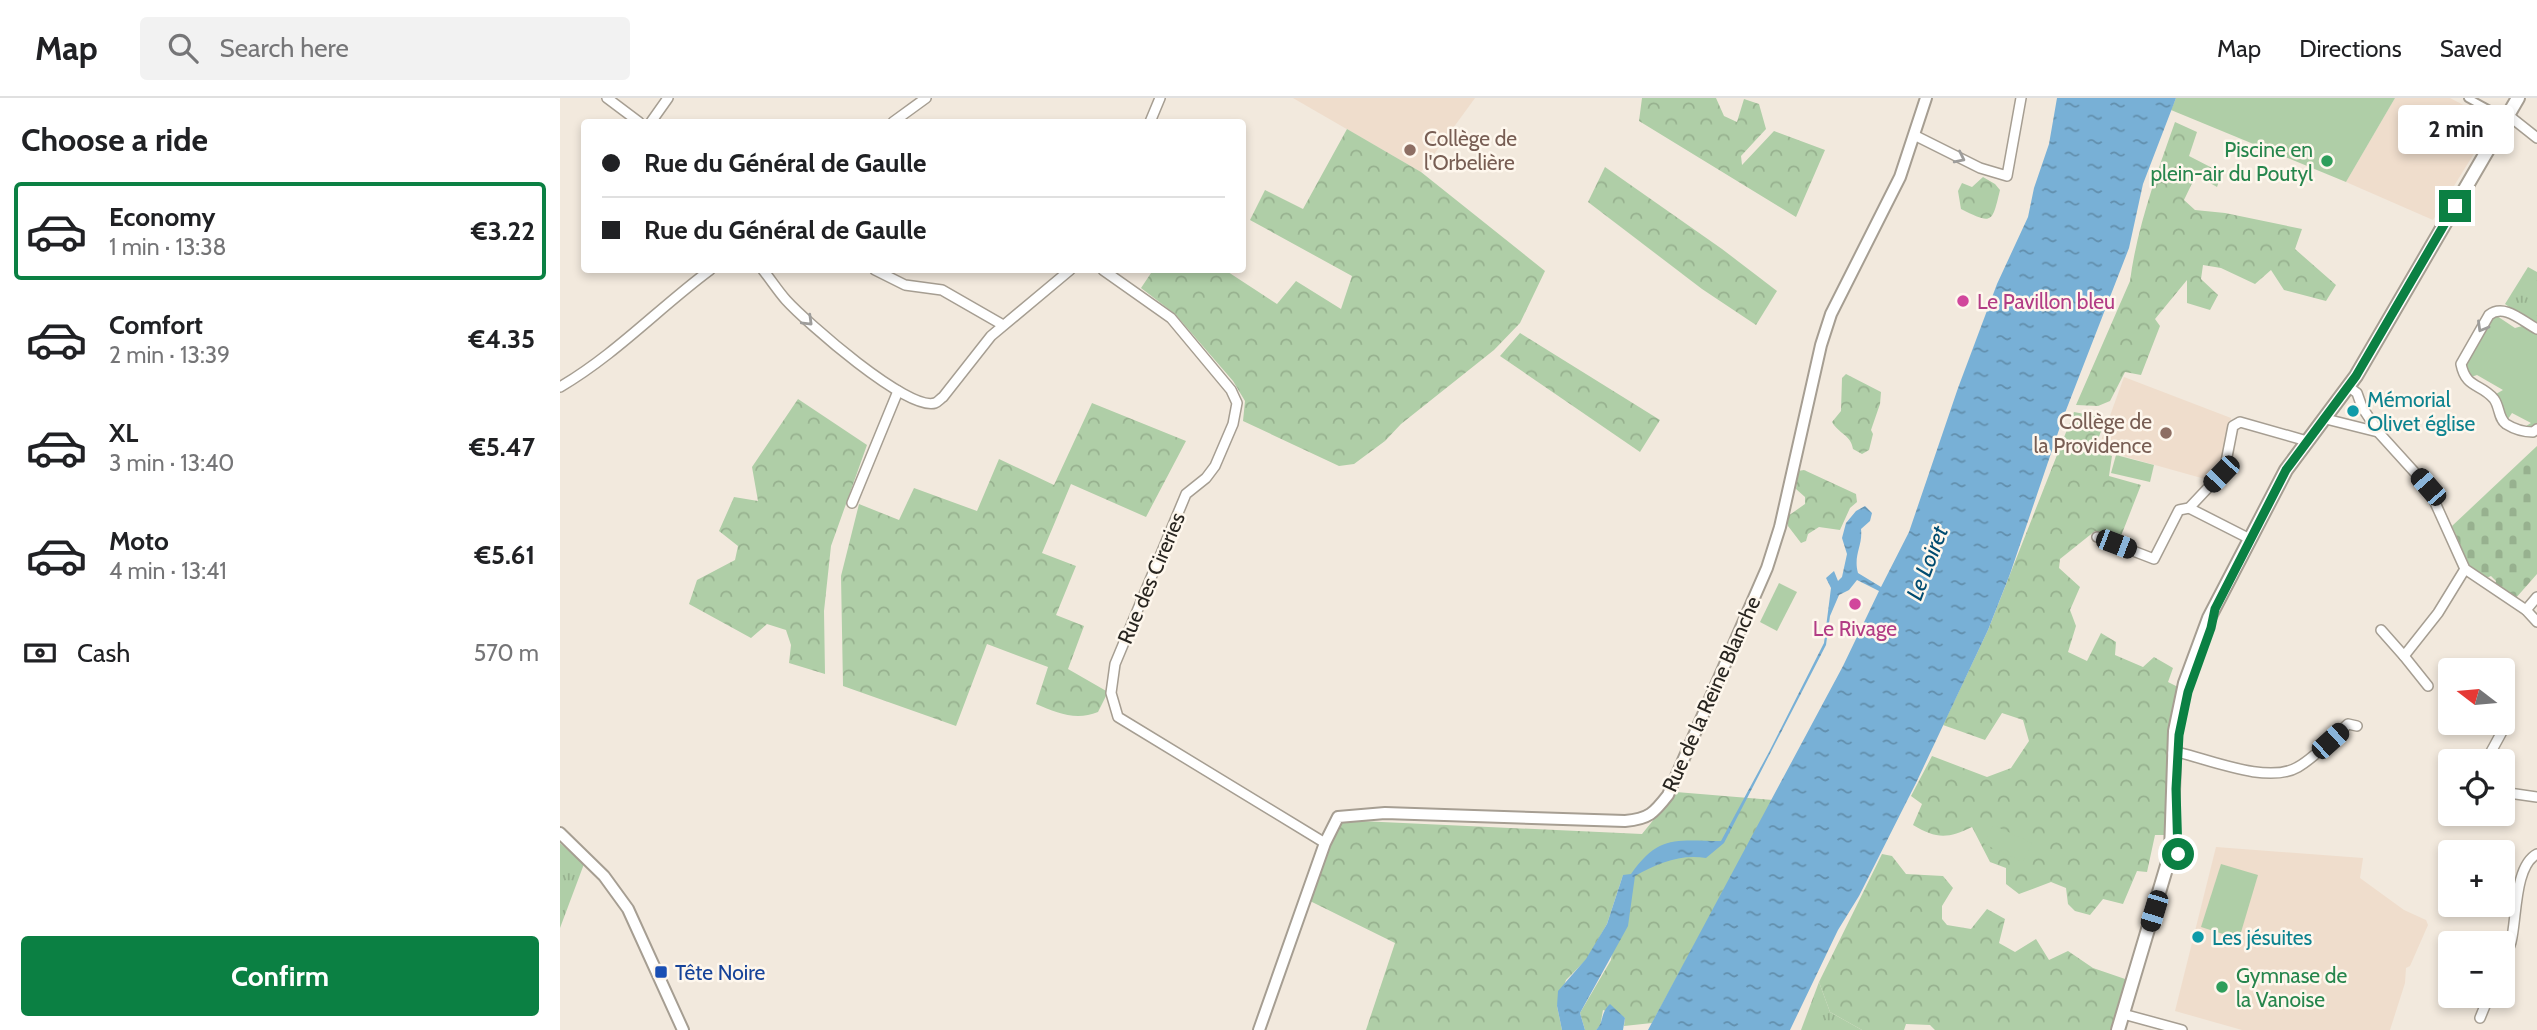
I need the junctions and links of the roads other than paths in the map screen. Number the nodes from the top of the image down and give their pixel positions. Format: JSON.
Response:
{"nodes":[{"id":1,"x":607,"y":98,"type":"edge"},
{"id":2,"x":668,"y":98,"type":"edge"},
{"id":3,"x":926,"y":98,"type":"edge"},
{"id":4,"x":1160,"y":98,"type":"edge"},
{"id":5,"x":1926,"y":98,"type":"edge"},
{"id":6,"x":2021,"y":98,"type":"edge"},
{"id":7,"x":2468,"y":98,"type":"edge"},
{"id":8,"x":2518,"y":98,"type":"edge"},
{"id":9,"x":2507,"y":118,"type":"junction"},
{"id":10,"x":635,"y":119,"type":"edge"},
{"id":11,"x":653,"y":119,"type":"edge"},
{"id":12,"x":897,"y":119,"type":"edge"},
{"id":13,"x":1151,"y":119,"type":"edge"},
{"id":14,"x":1914,"y":135,"type":"junction"},
{"id":15,"x":2537,"y":138,"type":"edge"},
{"id":16,"x":706,"y":273,"type":"edge"},
{"id":17,"x":765,"y":273,"type":"edge"},
{"id":18,"x":881,"y":273,"type":"edge"},
{"id":19,"x":1066,"y":273,"type":"edge"},
{"id":20,"x":1107,"y":273,"type":"edge"},
{"id":21,"x":1003,"y":325,"type":"junction"},
{"id":22,"x":2537,"y":329,"type":"edge"},
{"id":23,"x":560,"y":387,"type":"edge"},
{"id":24,"x":2349,"y":387,"type":"junction"},
{"id":25,"x":898,"y":391,"type":"junction"},
{"id":26,"x":2326,"y":419,"type":"junction"},
{"id":27,"x":2537,"y":429,"type":"edge"},
{"id":28,"x":2379,"y":433,"type":"junction"},
{"id":29,"x":2307,"y":441,"type":"junction"},
{"id":30,"x":852,"y":503,"type":"dead end"},
{"id":31,"x":2189,"y":508,"type":"junction"},
{"id":32,"x":2097,"y":537,"type":"dead end"},
{"id":33,"x":2250,"y":539,"type":"junction"},
{"id":34,"x":2465,"y":569,"type":"junction"},
{"id":35,"x":2537,"y":597,"type":"edge"},
{"id":36,"x":2526,"y":610,"type":"junction"},
{"id":37,"x":2537,"y":622,"type":"edge"},
{"id":38,"x":2381,"y":630,"type":"dead end"},
{"id":39,"x":2404,"y":656,"type":"junction"},
{"id":40,"x":2428,"y":686,"type":"dead end"},
{"id":41,"x":2357,"y":726,"type":"dead end"},
{"id":42,"x":2175,"y":753,"type":"junction"},
{"id":43,"x":2515,"y":794,"type":"edge"},
{"id":44,"x":2537,"y":797,"type":"edge"},
{"id":45,"x":560,"y":833,"type":"edge"},
{"id":46,"x":1325,"y":843,"type":"junction"},
{"id":47,"x":2537,"y":854,"type":"edge"},
{"id":48,"x":2513,"y":931,"type":"edge"},
{"id":49,"x":2484,"y":1008,"type":"edge"},
{"id":50,"x":2126,"y":1015,"type":"junction"},
{"id":51,"x":2480,"y":1018,"type":"dead end"},
{"id":52,"x":683,"y":1030,"type":"edge"},
{"id":53,"x":1259,"y":1030,"type":"edge"},
{"id":54,"x":2118,"y":1030,"type":"edge"},
{"id":55,"x":2124,"y":1030,"type":"edge"},
{"id":56,"x":2182,"y":1030,"type":"edge"}],
"edges":[{"from":1,"to":10,"type":"street"},
{"from":2,"to":11,"type":"street"},
{"from":3,"to":12,"type":"street"},
{"from":4,"to":13,"type":"street"},
{"from":5,"to":14,"type":"street","name":"Rue de la Reine Blanche"},
{"from":14,"to":6,"type":"street","one_way":true},
{"from":7,"to":9,"type":"street"},
{"from":8,"to":9,"type":"main road"},
{"from":9,"to":15,"type":"street"},
{"from":9,"to":24,"type":"main road"},
{"from":14,"to":46,"type":"street","name":"Rue de la Reine Blanche"},
{"from":16,"to":23,"type":"street"},
{"from":17,"to":25,"type":"street","one_way":true},
{"from":18,"to":21,"type":"street"},
{"from":19,"to":21,"type":"street"},
{"from":20,"to":46,"type":"street","name":"Rue des Cireries"},
{"from":21,"to":25,"type":"street"},
{"from":22,"to":27,"type":"street","one_way":true},
{"from":24,"to":26,"type":"main road"},
{"from":24,"to":28,"type":"street"},
{"from":25,"to":30,"type":"street"},
{"from":26,"to":28,"type":"street"},
{"from":26,"to":29,"type":"main road"},
{"from":28,"to":34,"type":"street"},
{"from":29,"to":31,"type":"street"},
{"from":29,"to":33,"type":"main road"},
{"from":31,"to":32,"type":"street"},
{"from":31,"to":33,"type":"street"},
{"from":33,"to":42,"type":"main road"},
{"from":34,"to":36,"type":"street"},
{"from":34,"to":39,"type":"street"},
{"from":35,"to":36,"type":"street"},
{"from":36,"to":37,"type":"street"},
{"from":38,"to":39,"type":"street"},
{"from":39,"to":40,"type":"street"},
{"from":41,"to":42,"type":"street"},
{"from":42,"to":50,"type":"main road"},
{"from":43,"to":44,"type":"street"},
{"from":45,"to":52,"type":"street"},
{"from":46,"to":53,"type":"street","name":"Rue de la Reine Blanche"},
{"from":47,"to":48,"type":"street"},
{"from":49,"to":51,"type":"street"},
{"from":50,"to":54,"type":"main road"},
{"from":50,"to":55,"type":"main road"},
{"from":50,"to":56,"type":"street"}]}
